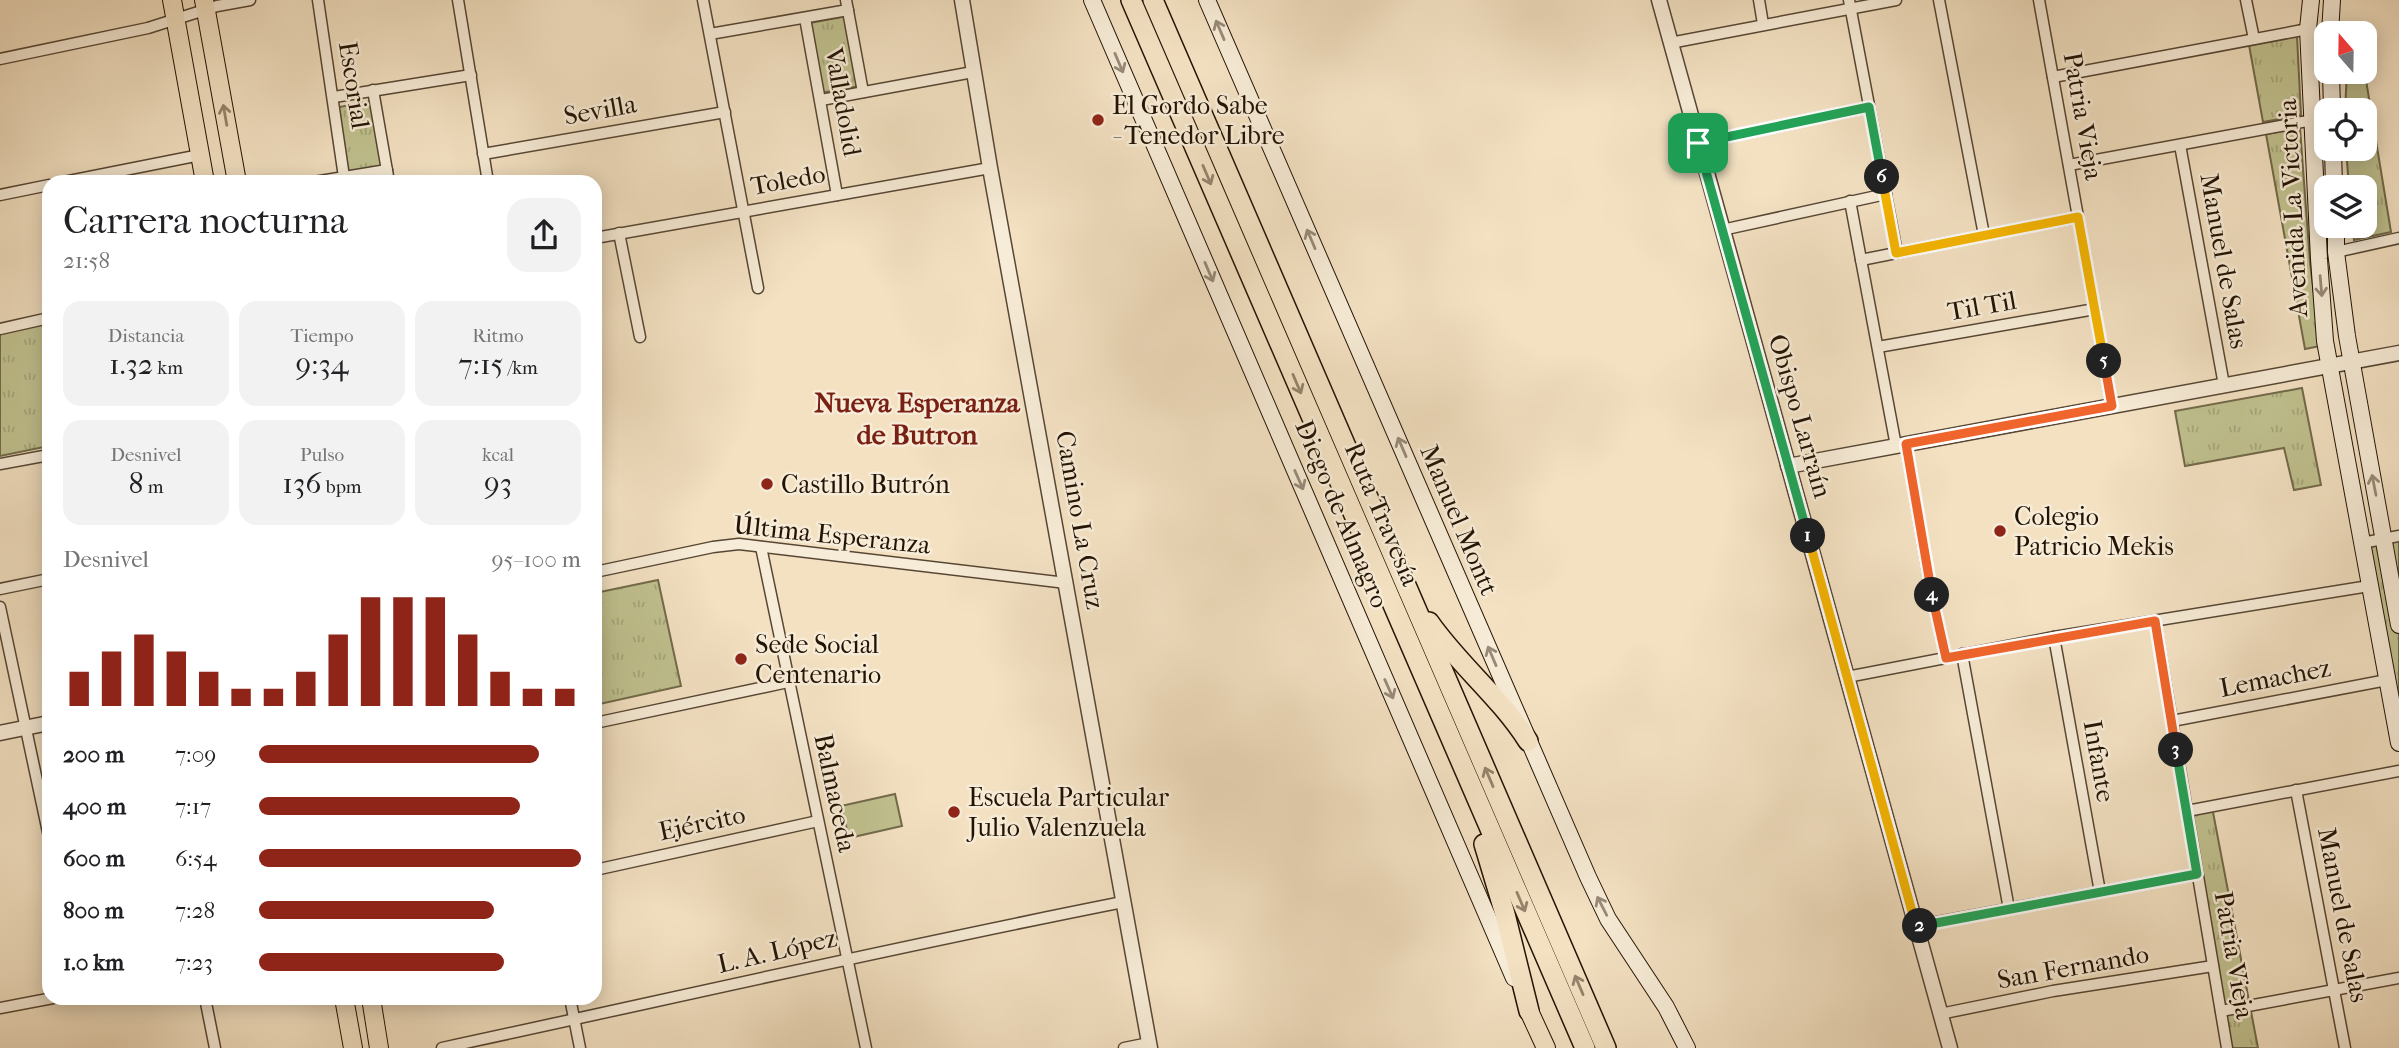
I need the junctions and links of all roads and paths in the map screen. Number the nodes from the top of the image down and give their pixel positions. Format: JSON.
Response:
{"nodes":[{"id":1,"x":172,"y":0,"type":"edge"},
{"id":2,"x":250,"y":0,"type":"edge"},
{"id":3,"x":318,"y":0,"type":"edge"},
{"id":4,"x":458,"y":0,"type":"edge"},
{"id":5,"x":704,"y":0,"type":"edge"},
{"id":6,"x":962,"y":0,"type":"edge"},
{"id":7,"x":1092,"y":0,"type":"edge"},
{"id":8,"x":1131,"y":0,"type":"edge"},
{"id":9,"x":1153,"y":0,"type":"edge"},
{"id":10,"x":1207,"y":0,"type":"edge"},
{"id":11,"x":1659,"y":0,"type":"edge"},
{"id":12,"x":1759,"y":0,"type":"edge"},
{"id":13,"x":1896,"y":0,"type":"edge"},
{"id":14,"x":1939,"y":0,"type":"edge"},
{"id":15,"x":2039,"y":0,"type":"edge"},
{"id":16,"x":2246,"y":0,"type":"edge"},
{"id":17,"x":2311,"y":0,"type":"edge"},
{"id":18,"x":2332,"y":0,"type":"edge"},
{"id":19,"x":1850,"y":4,"type":"edge"},
{"id":20,"x":205,"y":5,"type":"edge"},
{"id":21,"x":847,"y":5,"type":"edge"},
{"id":22,"x":804,"y":18,"type":"junction"},
{"id":23,"x":175,"y":20,"type":"junction"},
{"id":24,"x":2331,"y":21,"type":"edge"},
{"id":25,"x":1763,"y":24,"type":"junction"},
{"id":26,"x":2308,"y":29,"type":"junction"},
{"id":27,"x":710,"y":34,"type":"junction"},
{"id":28,"x":2254,"y":39,"type":"junction"},
{"id":29,"x":1670,"y":43,"type":"junction"},
{"id":30,"x":0,"y":59,"type":"edge"},
{"id":31,"x":973,"y":72,"type":"junction"},
{"id":32,"x":471,"y":75,"type":"junction"},
{"id":33,"x":2053,"y":77,"type":"junction"},
{"id":34,"x":373,"y":90,"type":"junction"},
{"id":35,"x":863,"y":92,"type":"junction"},
{"id":36,"x":334,"y":97,"type":"junction"},
{"id":37,"x":821,"y":100,"type":"junction"},
{"id":38,"x":1869,"y":107,"type":"junction"},
{"id":39,"x":725,"y":112,"type":"junction"},
{"id":40,"x":2313,"y":120,"type":"junction"},
{"id":41,"x":1698,"y":143,"type":"junction"},
{"id":42,"x":2180,"y":145,"type":"junction"},
{"id":43,"x":483,"y":154,"type":"junction"},
{"id":44,"x":200,"y":155,"type":"junction"},
{"id":45,"x":2069,"y":165,"type":"junction"},
{"id":46,"x":990,"y":168,"type":"junction"},
{"id":47,"x":387,"y":170,"type":"junction"},
{"id":48,"x":99,"y":175,"type":"edge"},
{"id":49,"x":204,"y":175,"type":"edge"},
{"id":50,"x":236,"y":175,"type":"edge"},
{"id":51,"x":344,"y":175,"type":"edge"},
{"id":52,"x":356,"y":175,"type":"edge"},
{"id":53,"x":388,"y":175,"type":"edge"},
{"id":54,"x":487,"y":175,"type":"edge"},
{"id":55,"x":42,"y":186,"type":"edge"},
{"id":56,"x":1885,"y":194,"type":"junction"},
{"id":57,"x":0,"y":195,"type":"edge"},
{"id":58,"x":837,"y":195,"type":"junction"},
{"id":59,"x":1850,"y":201,"type":"junction"},
{"id":60,"x":743,"y":211,"type":"junction"},
{"id":61,"x":2078,"y":217,"type":"junction"},
{"id":62,"x":1722,"y":230,"type":"junction"},
{"id":63,"x":619,"y":233,"type":"junction"},
{"id":64,"x":1984,"y":235,"type":"junction"},
{"id":65,"x":602,"y":237,"type":"edge"},
{"id":66,"x":2336,"y":238,"type":"edge"},
{"id":67,"x":2399,"y":238,"type":"edge"},
{"id":68,"x":2336,"y":252,"type":"junction"},
{"id":69,"x":1896,"y":253,"type":"junction"},
{"id":70,"x":1861,"y":260,"type":"junction"},
{"id":71,"x":758,"y":288,"type":"dead end"},
{"id":72,"x":2095,"y":309,"type":"junction"},
{"id":73,"x":42,"y":319,"type":"edge"},
{"id":74,"x":0,"y":328,"type":"edge"},
{"id":75,"x":640,"y":337,"type":"dead end"},
{"id":76,"x":1878,"y":347,"type":"junction"},
{"id":77,"x":2399,"y":353,"type":"edge"},
{"id":78,"x":2351,"y":361,"type":"junction"},
{"id":79,"x":2331,"y":365,"type":"junction"},
{"id":80,"x":2224,"y":385,"type":"junction"},
{"id":81,"x":2112,"y":406,"type":"junction"},
{"id":82,"x":1901,"y":445,"type":"junction"},
{"id":83,"x":42,"y":455,"type":"edge"},
{"id":84,"x":0,"y":464,"type":"edge"},
{"id":85,"x":1788,"y":466,"type":"junction"},
{"id":86,"x":2392,"y":538,"type":"edge"},
{"id":87,"x":2362,"y":543,"type":"junction"},
{"id":88,"x":761,"y":547,"type":"junction"},
{"id":89,"x":602,"y":571,"type":"edge"},
{"id":90,"x":42,"y":580,"type":"edge"},
{"id":91,"x":1066,"y":583,"type":"junction"},
{"id":92,"x":2369,"y":586,"type":"junction"},
{"id":93,"x":0,"y":589,"type":"edge"},
{"id":94,"x":1408,"y":589,"type":"junction"},
{"id":95,"x":0,"y":607,"type":"edge"},
{"id":96,"x":2155,"y":621,"type":"junction"},
{"id":97,"x":2399,"y":625,"type":"edge"},
{"id":98,"x":2054,"y":637,"type":"junction"},
{"id":99,"x":1962,"y":654,"type":"junction"},
{"id":100,"x":1946,"y":658,"type":"junction"},
{"id":101,"x":1847,"y":677,"type":"junction"},
{"id":102,"x":2387,"y":680,"type":"junction"},
{"id":103,"x":788,"y":681,"type":"junction"},
{"id":104,"x":602,"y":721,"type":"edge"},
{"id":105,"x":2172,"y":722,"type":"junction"},
{"id":106,"x":42,"y":725,"type":"edge"},
{"id":107,"x":26,"y":728,"type":"junction"},
{"id":108,"x":0,"y":733,"type":"edge"},
{"id":109,"x":2398,"y":733,"type":"edge"},
{"id":110,"x":1528,"y":741,"type":"junction"},
{"id":111,"x":1455,"y":749,"type":"junction"},
{"id":112,"x":2399,"y":771,"type":"edge"},
{"id":113,"x":2296,"y":790,"type":"junction"},
{"id":114,"x":42,"y":804,"type":"edge"},
{"id":115,"x":2187,"y":811,"type":"junction"},
{"id":116,"x":818,"y":821,"type":"junction"},
{"id":117,"x":602,"y":868,"type":"edge"},
{"id":118,"x":2197,"y":874,"type":"junction"},
{"id":119,"x":2100,"y":892,"type":"junction"},
{"id":120,"x":1123,"y":902,"type":"junction"},
{"id":121,"x":2009,"y":909,"type":"junction"},
{"id":122,"x":1916,"y":926,"type":"junction"},
{"id":123,"x":847,"y":958,"type":"junction"},
{"id":124,"x":2213,"y":966,"type":"junction"},
{"id":125,"x":2399,"y":978,"type":"edge"},
{"id":126,"x":2334,"y":989,"type":"junction"},
{"id":127,"x":42,"y":1000,"type":"edge"},
{"id":128,"x":206,"y":1005,"type":"edge"},
{"id":129,"x":345,"y":1005,"type":"edge"},
{"id":130,"x":372,"y":1005,"type":"edge"},
{"id":131,"x":572,"y":1005,"type":"edge"},
{"id":132,"x":0,"y":1008,"type":"edge"},
{"id":133,"x":1529,"y":1011,"type":"junction"},
{"id":134,"x":2221,"y":1011,"type":"junction"},
{"id":135,"x":1940,"y":1014,"type":"junction"},
{"id":136,"x":575,"y":1020,"type":"junction"},
{"id":137,"x":1149,"y":1046,"type":"edge"},
{"id":138,"x":215,"y":1048,"type":"edge"},
{"id":139,"x":353,"y":1048,"type":"edge"},
{"id":140,"x":379,"y":1048,"type":"edge"},
{"id":141,"x":442,"y":1048,"type":"edge"},
{"id":142,"x":580,"y":1048,"type":"edge"},
{"id":143,"x":866,"y":1048,"type":"edge"},
{"id":144,"x":1124,"y":1048,"type":"edge"},
{"id":145,"x":1546,"y":1048,"type":"edge"},
{"id":146,"x":1585,"y":1048,"type":"edge"},
{"id":147,"x":1606,"y":1048,"type":"edge"},
{"id":148,"x":1688,"y":1048,"type":"edge"},
{"id":149,"x":1950,"y":1048,"type":"edge"},
{"id":150,"x":2227,"y":1048,"type":"edge"},
{"id":151,"x":2345,"y":1048,"type":"edge"}],
"edges":[{"from":1,"to":23,"type":"main road"},
{"from":2,"to":20,"type":"street"},
{"from":3,"to":36,"type":"street","name":"Escorial"},
{"from":4,"to":32,"type":"street"},
{"from":5,"to":27,"type":"street"},
{"from":6,"to":31,"type":"street","name":"Camino La Cruz"},
{"from":7,"to":133,"type":"main road","name":"Diego de Almagro","one_way":true},
{"from":8,"to":111,"type":"highway","name":"Ruta Travesía","one_way":true},
{"from":9,"to":94,"type":"highway","name":"Ruta Travesía"},
{"from":110,"to":10,"type":"main road","name":"Manuel Montt","one_way":true},
{"from":11,"to":29,"type":"street","name":"Obispo Larraín"},
{"from":12,"to":25,"type":"street"},
{"from":13,"to":19,"type":"street"},
{"from":14,"to":64,"type":"street"},
{"from":15,"to":33,"type":"street","name":"Patria Vieja"},
{"from":16,"to":28,"type":"street"},
{"from":17,"to":26,"type":"main road","name":"Avenida La Victoria"},
{"from":18,"to":24,"type":"main road"},
{"from":19,"to":25,"type":"street"},
{"from":19,"to":38,"type":"street"},
{"from":20,"to":23,"type":"street"},
{"from":50,"to":20,"type":"main road","one_way":true},
{"from":21,"to":22,"type":"street"},
{"from":21,"to":35,"type":"street","name":"Valladolid"},
{"from":22,"to":27,"type":"street"},
{"from":22,"to":37,"type":"street","name":"Valladolid"},
{"from":23,"to":30,"type":"street"},
{"from":23,"to":44,"type":"main road"},
{"from":25,"to":29,"type":"street"},
{"from":26,"to":28,"type":"street"},
{"from":26,"to":40,"type":"main road","name":"Avenida La Victoria"},
{"from":27,"to":39,"type":"street"},
{"from":28,"to":33,"type":"street"},
{"from":29,"to":41,"type":"street","name":"Obispo Larraín"},
{"from":31,"to":35,"type":"street"},
{"from":31,"to":46,"type":"street","name":"Camino La Cruz"},
{"from":32,"to":34,"type":"street"},
{"from":32,"to":43,"type":"street"},
{"from":33,"to":45,"type":"street","name":"Patria Vieja"},
{"from":34,"to":36,"type":"street"},
{"from":34,"to":47,"type":"street"},
{"from":35,"to":37,"type":"street"},
{"from":36,"to":51,"type":"street","name":"Escorial"},
{"from":37,"to":58,"type":"street","name":"Valladolid"},
{"from":38,"to":41,"type":"street"},
{"from":38,"to":56,"type":"street"},
{"from":39,"to":43,"type":"street","name":"Sevilla"},
{"from":39,"to":60,"type":"street"},
{"from":40,"to":42,"type":"street"},
{"from":40,"to":79,"type":"main road","name":"Avenida La Victoria","one_way":true},
{"from":41,"to":62,"type":"street","name":"Obispo Larraín"},
{"from":42,"to":45,"type":"street"},
{"from":42,"to":80,"type":"street","name":"Manuel de Salas"},
{"from":43,"to":54,"type":"street"},
{"from":44,"to":48,"type":"street"},
{"from":44,"to":49,"type":"main road"},
{"from":45,"to":61,"type":"street","name":"Patria Vieja"},
{"from":46,"to":58,"type":"street","name":"Toledo"},
{"from":46,"to":91,"type":"street","name":"Camino La Cruz"},
{"from":47,"to":52,"type":"street"},
{"from":47,"to":53,"type":"street"},
{"from":55,"to":57,"type":"street"},
{"from":56,"to":59,"type":"street"},
{"from":56,"to":69,"type":"street"},
{"from":58,"to":60,"type":"street","name":"Toledo"},
{"from":59,"to":62,"type":"street"},
{"from":59,"to":70,"type":"street"},
{"from":60,"to":63,"type":"street","name":"Toledo"},
{"from":60,"to":71,"type":"street"},
{"from":61,"to":64,"type":"street"},
{"from":61,"to":72,"type":"street","name":"Patria Vieja"},
{"from":62,"to":85,"type":"street","name":"Obispo Larraín"},
{"from":63,"to":65,"type":"street","name":"Toledo"},
{"from":63,"to":75,"type":"street"},
{"from":64,"to":69,"type":"street"},
{"from":66,"to":68,"type":"main road","name":"Avenida La Victoria"},
{"from":67,"to":68,"type":"street"},
{"from":68,"to":78,"type":"main road","name":"Avenida La Victoria"},
{"from":69,"to":70,"type":"street"},
{"from":70,"to":76,"type":"street"},
{"from":72,"to":76,"type":"street","name":"Til Til"},
{"from":72,"to":81,"type":"street","name":"Patria Vieja"},
{"from":73,"to":74,"type":"street"},
{"from":76,"to":82,"type":"street"},
{"from":77,"to":78,"type":"street"},
{"from":78,"to":79,"type":"street"},
{"from":86,"to":78,"type":"main road","name":"Avenida La Victoria","one_way":true},
{"from":79,"to":80,"type":"street"},
{"from":79,"to":87,"type":"main road","name":"Avenida La Victoria"},
{"from":80,"to":81,"type":"street"},
{"from":81,"to":82,"type":"street"},
{"from":82,"to":85,"type":"street"},
{"from":82,"to":100,"type":"street"},
{"from":83,"to":84,"type":"street"},
{"from":85,"to":101,"type":"street","name":"Obispo Larraín"},
{"from":86,"to":87,"type":"street"},
{"from":86,"to":97,"type":"main road","name":"Avenida La Victoria"},
{"from":87,"to":92,"type":"main road","name":"Avenida La Victoria"},
{"from":88,"to":89,"type":"street","name":"Última Esperanza"},
{"from":88,"to":91,"type":"street","name":"Última Esperanza"},
{"from":88,"to":103,"type":"street","name":"Balmaceda"},
{"from":90,"to":93,"type":"street"},
{"from":91,"to":120,"type":"street","name":"Camino La Cruz"},
{"from":92,"to":96,"type":"street"},
{"from":92,"to":102,"type":"main road","name":"Avenida La Victoria"},
{"from":94,"to":110,"type":"highway"},
{"from":147,"to":94,"type":"highway","name":"Ruta Travesía","one_way":true},
{"from":95,"to":107,"type":"street"},
{"from":96,"to":98,"type":"street"},
{"from":96,"to":105,"type":"street","name":"Patria Vieja"},
{"from":98,"to":99,"type":"street"},
{"from":98,"to":119,"type":"street","name":"Infante"},
{"from":99,"to":100,"type":"street"},
{"from":99,"to":121,"type":"street"},
{"from":100,"to":101,"type":"street"},
{"from":101,"to":122,"type":"street","name":"Obispo Larraín"},
{"from":102,"to":105,"type":"street","name":"Lemachez"},
{"from":102,"to":109,"type":"main road","name":"Avenida La Victoria"},
{"from":103,"to":104,"type":"street"},
{"from":103,"to":116,"type":"street","name":"Balmaceda"},
{"from":105,"to":115,"type":"street","name":"Patria Vieja"},
{"from":106,"to":107,"type":"street"},
{"from":107,"to":108,"type":"street"},
{"from":107,"to":114,"type":"street"},
{"from":148,"to":110,"type":"main road","name":"Manuel Montt","one_way":true},
{"from":111,"to":133,"type":"highway"},
{"from":111,"to":146,"type":"highway","name":"Ruta Travesía","one_way":true},
{"from":112,"to":113,"type":"street"},
{"from":113,"to":115,"type":"street"},
{"from":113,"to":126,"type":"street","name":"Manuel de Salas"},
{"from":115,"to":118,"type":"street","name":"Patria Vieja"},
{"from":116,"to":117,"type":"street","name":"Ejército"},
{"from":116,"to":123,"type":"street","name":"Balmaceda"},
{"from":118,"to":119,"type":"street"},
{"from":118,"to":124,"type":"street","name":"Patria Vieja"},
{"from":119,"to":121,"type":"street"},
{"from":120,"to":123,"type":"street","name":"L. A. López"},
{"from":120,"to":137,"type":"street","name":"Camino La Cruz"},
{"from":121,"to":122,"type":"street"},
{"from":122,"to":135,"type":"street","name":"Obispo Larraín"},
{"from":123,"to":136,"type":"street","name":"L. A. López"},
{"from":123,"to":143,"type":"street","name":"Balmaceda"},
{"from":124,"to":134,"type":"street","name":"Patria Vieja"},
{"from":124,"to":135,"type":"street","name":"San Fernando"},
{"from":125,"to":126,"type":"street"},
{"from":126,"to":134,"type":"street"},
{"from":126,"to":151,"type":"street","name":"Manuel de Salas"},
{"from":127,"to":132,"type":"street"},
{"from":128,"to":138,"type":"street"},
{"from":129,"to":139,"type":"main road"},
{"from":130,"to":140,"type":"main road"},
{"from":131,"to":136,"type":"street"},
{"from":133,"to":145,"type":"main road","name":"Diego de Almagro"},
{"from":134,"to":150,"type":"street","name":"Patria Vieja"},
{"from":135,"to":149,"type":"street","name":"Obispo Larraín"},
{"from":136,"to":141,"type":"street","name":"L. A. López"},
{"from":136,"to":142,"type":"street"},
{"from":137,"to":144,"type":"street"}]}
